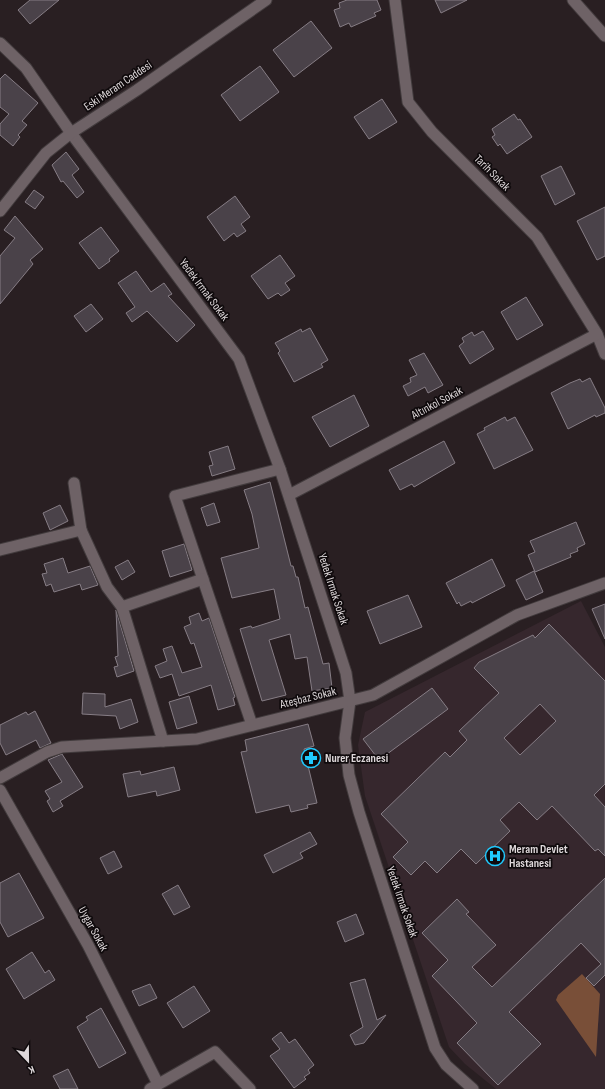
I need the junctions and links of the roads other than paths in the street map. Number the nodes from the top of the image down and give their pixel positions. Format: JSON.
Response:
{"nodes":[{"id":1,"x":266,"y":0,"type":"edge"},
{"id":2,"x":395,"y":0,"type":"edge"},
{"id":3,"x":573,"y":0,"type":"edge"},
{"id":4,"x":605,"y":36,"type":"edge"},
{"id":5,"x":0,"y":43,"type":"edge"},
{"id":6,"x":71,"y":133,"type":"junction"},
{"id":7,"x":0,"y":211,"type":"edge"},
{"id":8,"x":597,"y":334,"type":"junction"},
{"id":9,"x":605,"y":354,"type":"edge"},
{"id":10,"x":280,"y":469,"type":"junction"},
{"id":11,"x":74,"y":483,"type":"dead end"},
{"id":12,"x":289,"y":495,"type":"junction"},
{"id":13,"x":81,"y":530,"type":"junction"},
{"id":14,"x":0,"y":550,"type":"edge"},
{"id":15,"x":203,"y":579,"type":"junction"},
{"id":16,"x":605,"y":583,"type":"edge"},
{"id":17,"x":122,"y":608,"type":"junction"},
{"id":18,"x":350,"y":702,"type":"junction"},
{"id":19,"x":252,"y":726,"type":"junction"},
{"id":20,"x":163,"y":741,"type":"junction"},
{"id":21,"x":0,"y":778,"type":"edge"},
{"id":22,"x":0,"y":790,"type":"edge"},
{"id":23,"x":154,"y":1087,"type":"edge"},
{"id":24,"x":250,"y":1089,"type":"edge"},
{"id":25,"x":473,"y":1089,"type":"edge"}],
"edges":[{"from":1,"to":6,"type":"street","name":"Eski Meram Caddesi"},
{"from":2,"to":8,"type":"street","name":"Tarih Sokak"},
{"from":3,"to":4,"type":"street"},
{"from":5,"to":6,"type":"street","name":"Yedek Irmak Sokak"},
{"from":6,"to":7,"type":"street","name":"Eski Meram Caddesi"},
{"from":6,"to":10,"type":"street","name":"Yedek Irmak Sokak"},
{"from":8,"to":9,"type":"street","name":"Tarih Sokak"},
{"from":8,"to":12,"type":"street","name":"Altınkol Sokak"},
{"from":10,"to":12,"type":"street","name":"Yedek Irmak Sokak"},
{"from":10,"to":15,"type":"street"},
{"from":11,"to":13,"type":"street"},
{"from":12,"to":18,"type":"street","name":"Yedek Irmak Sokak"},
{"from":13,"to":14,"type":"street"},
{"from":13,"to":17,"type":"street"},
{"from":15,"to":17,"type":"street"},
{"from":15,"to":19,"type":"street"},
{"from":16,"to":18,"type":"street","name":"Ateşbaz Sokak"},
{"from":17,"to":20,"type":"street"},
{"from":18,"to":19,"type":"street","name":"Ateşbaz Sokak"},
{"from":18,"to":25,"type":"street","name":"Yedek Irmak Sokak"},
{"from":19,"to":20,"type":"street","name":"Ateşbaz Sokak"},
{"from":20,"to":21,"type":"street","name":"Ateşbaz Sokak"},
{"from":22,"to":23,"type":"street","name":"Uygar Sokak"},
{"from":23,"to":24,"type":"street"}]}
